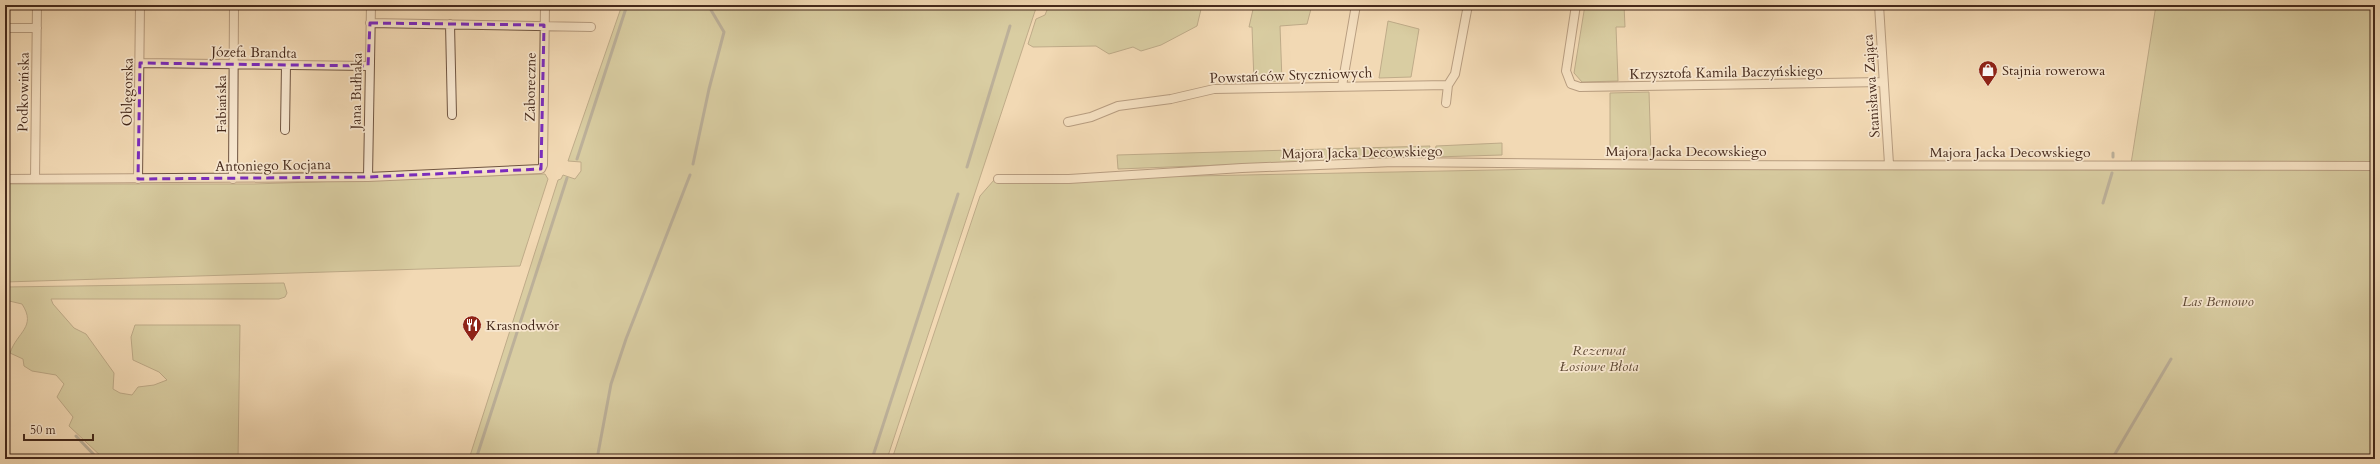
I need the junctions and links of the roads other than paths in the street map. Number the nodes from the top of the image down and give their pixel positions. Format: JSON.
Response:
{"nodes":[{"id":1,"x":37,"y":5,"type":"edge"},
{"id":2,"x":140,"y":5,"type":"edge"},
{"id":3,"x":234,"y":5,"type":"edge"},
{"id":4,"x":371,"y":5,"type":"edge"},
{"id":5,"x":544,"y":5,"type":"edge"},
{"id":6,"x":1356,"y":5,"type":"edge"},
{"id":7,"x":1468,"y":5,"type":"edge"},
{"id":8,"x":1576,"y":5,"type":"edge"},
{"id":9,"x":1879,"y":5,"type":"edge"},
{"id":10,"x":370,"y":23,"type":"junction"},
{"id":11,"x":450,"y":24,"type":"junction"},
{"id":12,"x":544,"y":25,"type":"junction"},
{"id":13,"x":591,"y":27,"type":"dead end"},
{"id":14,"x":5,"y":28,"type":"edge"},
{"id":15,"x":37,"y":28,"type":"junction"},
{"id":16,"x":140,"y":63,"type":"junction"},
{"id":17,"x":234,"y":64,"type":"junction"},
{"id":18,"x":286,"y":65,"type":"junction"},
{"id":19,"x":368,"y":66,"type":"junction"},
{"id":20,"x":1883,"y":82,"type":"junction"},
{"id":21,"x":1448,"y":85,"type":"junction"},
{"id":22,"x":1342,"y":86,"type":"junction"},
{"id":23,"x":1446,"y":103,"type":"dead end"},
{"id":24,"x":452,"y":116,"type":"dead end"},
{"id":25,"x":1068,"y":122,"type":"dead end"},
{"id":26,"x":285,"y":130,"type":"dead end"},
{"id":27,"x":1889,"y":164,"type":"junction"},
{"id":28,"x":2375,"y":166,"type":"edge"},
{"id":29,"x":541,"y":169,"type":"joint"},
{"id":30,"x":368,"y":177,"type":"junction"},
{"id":31,"x":5,"y":179,"type":"edge"},
{"id":32,"x":35,"y":179,"type":"junction"},
{"id":33,"x":138,"y":179,"type":"junction"},
{"id":34,"x":233,"y":179,"type":"junction"},
{"id":35,"x":998,"y":179,"type":"dead end"}],
"edges":[{"from":1,"to":15,"type":"street","name":"Podkowińska"},
{"from":2,"to":16,"type":"street","name":"Oblęgorska"},
{"from":3,"to":17,"type":"street","name":"Fabiańska"},
{"from":4,"to":10,"type":"street","name":"Jana Bułhaka"},
{"from":5,"to":12,"type":"street","name":"Zaboreczne"},
{"from":6,"to":22,"type":"street"},
{"from":7,"to":21,"type":"street"},
{"from":8,"to":20,"type":"street","name":"Krzysztofa Kamila Baczyńskiego"},
{"from":9,"to":20,"type":"street","name":"Stanisława Zająca"},
{"from":10,"to":11,"type":"street"},
{"from":10,"to":19,"type":"street","name":"Jana Bułhaka"},
{"from":11,"to":12,"type":"street"},
{"from":11,"to":24,"type":"street"},
{"from":12,"to":13,"type":"street"},
{"from":12,"to":29,"type":"street","name":"Zaboreczne"},
{"from":14,"to":15,"type":"street"},
{"from":15,"to":32,"type":"street","name":"Podkowińska"},
{"from":16,"to":17,"type":"street","name":"Józefa Brandta"},
{"from":16,"to":33,"type":"street","name":"Oblęgorska"},
{"from":17,"to":18,"type":"street","name":"Józefa Brandta"},
{"from":17,"to":34,"type":"street","name":"Fabiańska"},
{"from":18,"to":19,"type":"street","name":"Józefa Brandta"},
{"from":18,"to":26,"type":"street"},
{"from":19,"to":30,"type":"street","name":"Jana Bułhaka"},
{"from":20,"to":27,"type":"street","name":"Stanisława Zająca"},
{"from":21,"to":22,"type":"street","name":"Powstańców Styczniowych"},
{"from":21,"to":23,"type":"street"},
{"from":22,"to":25,"type":"street","name":"Powstańców Styczniowych"},
{"from":27,"to":28,"type":"street","name":"Majora Jacka Decowskiego"},
{"from":27,"to":35,"type":"street","name":"Majora Jacka Decowskiego"},
{"from":29,"to":30,"type":"street","name":"Antoniego Kocjana"},
{"from":30,"to":34,"type":"street","name":"Antoniego Kocjana"},
{"from":31,"to":32,"type":"street","name":"Antoniego Kocjana"},
{"from":32,"to":33,"type":"street","name":"Antoniego Kocjana"},
{"from":33,"to":34,"type":"street","name":"Antoniego Kocjana"}]}
